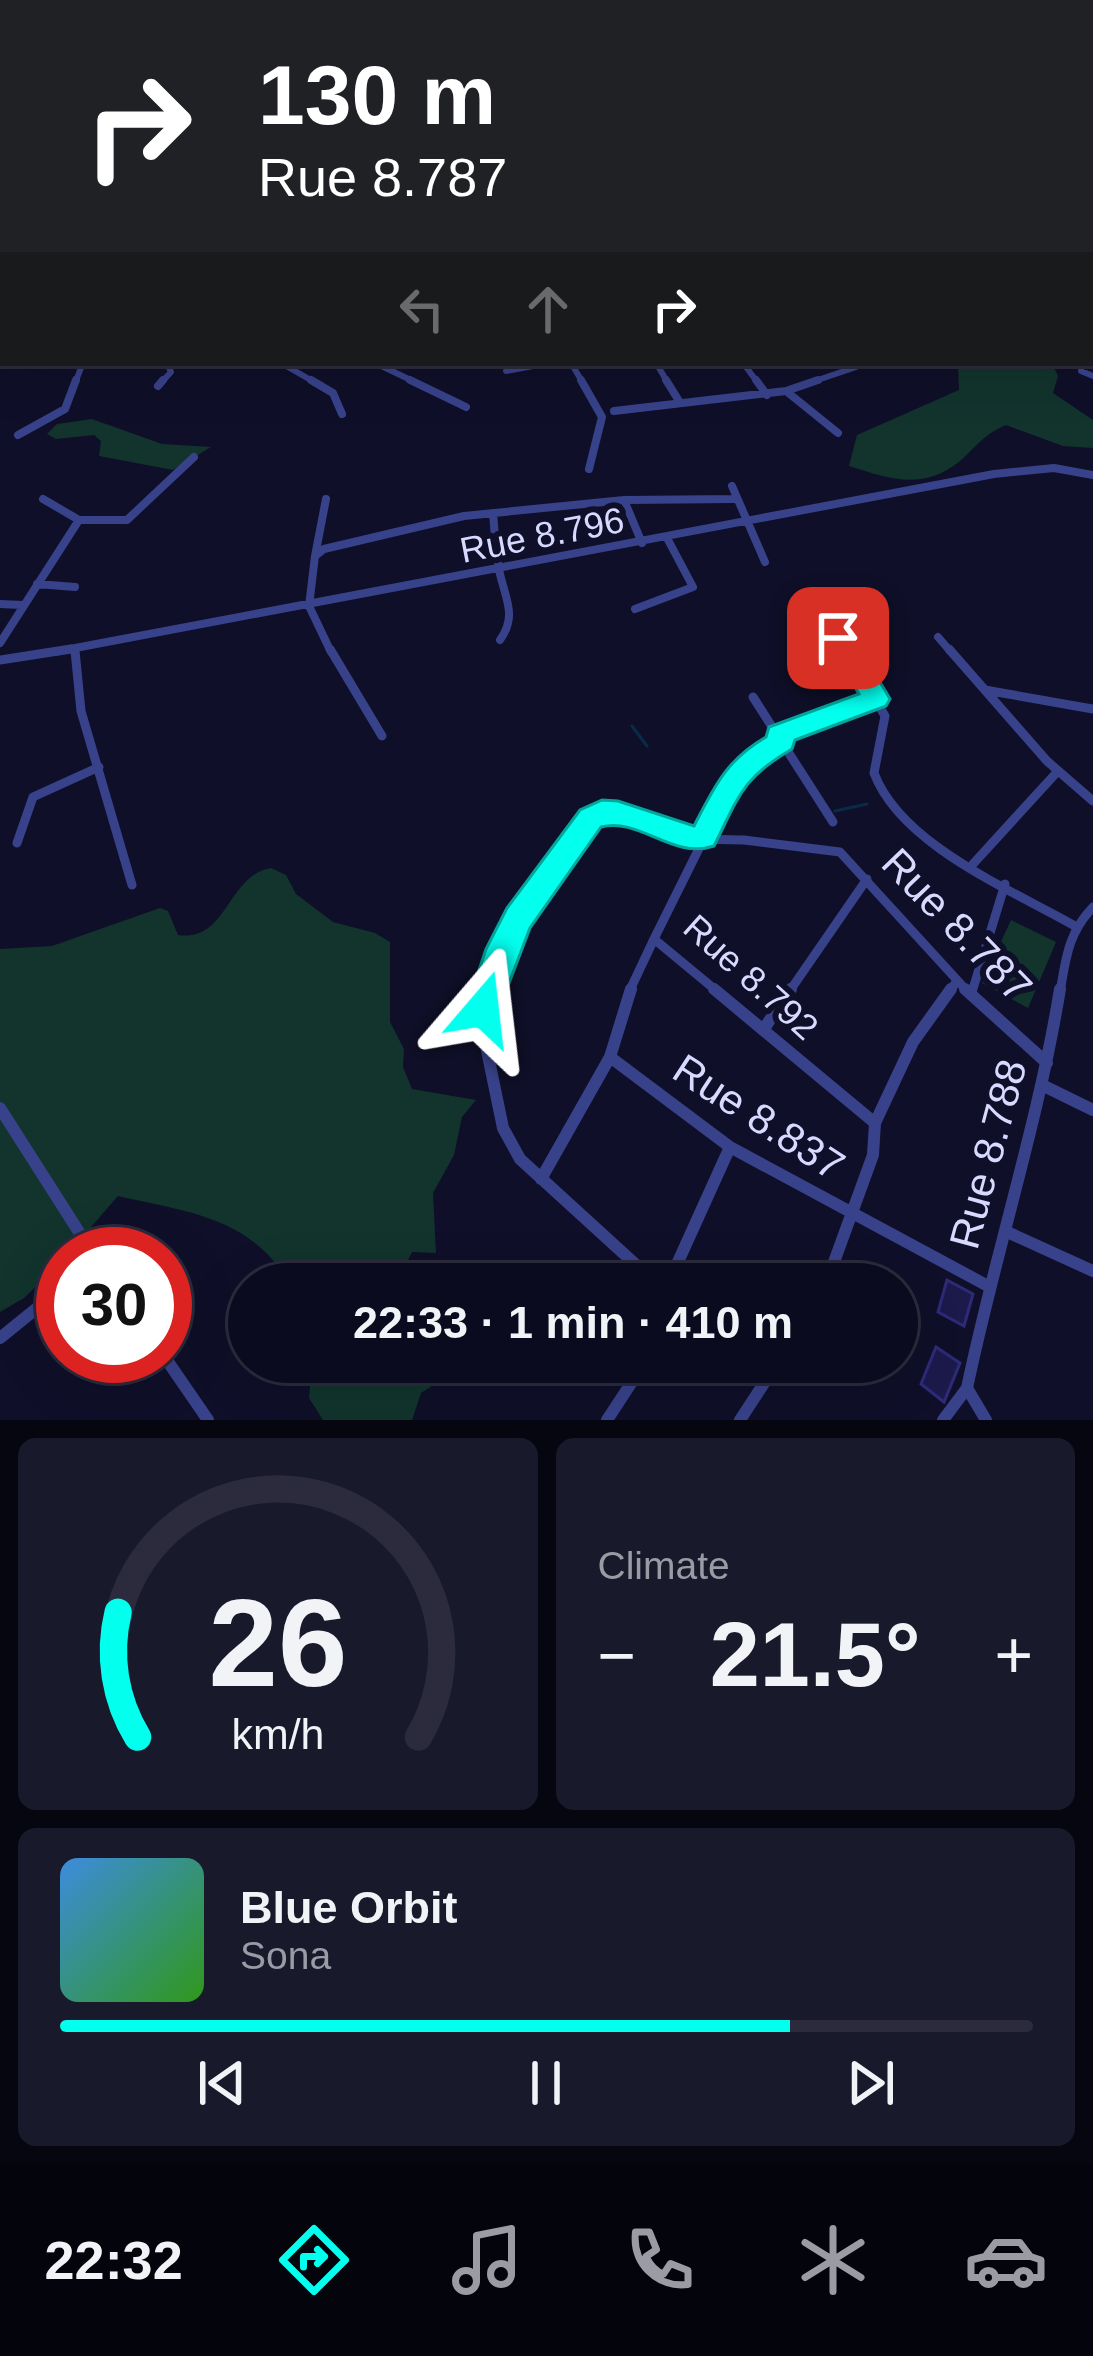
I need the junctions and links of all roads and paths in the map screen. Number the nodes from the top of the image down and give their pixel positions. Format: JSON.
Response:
{"nodes":[{"id":1,"x":82,"y":366,"type":"edge"},
{"id":2,"x":168,"y":366,"type":"edge"},
{"id":3,"x":286,"y":366,"type":"edge"},
{"id":4,"x":381,"y":366,"type":"edge"},
{"id":5,"x":534,"y":366,"type":"edge"},
{"id":6,"x":573,"y":366,"type":"edge"},
{"id":7,"x":658,"y":366,"type":"edge"},
{"id":8,"x":745,"y":366,"type":"edge"},
{"id":9,"x":859,"y":366,"type":"edge"},
{"id":10,"x":506,"y":371,"type":"dead end"},
{"id":11,"x":158,"y":386,"type":"dead end"},
{"id":12,"x":786,"y":392,"type":"junction"},
{"id":13,"x":767,"y":395,"type":"junction"},
{"id":14,"x":679,"y":401,"type":"junction"},
{"id":15,"x":466,"y":407,"type":"dead end"},
{"id":16,"x":614,"y":411,"type":"dead end"},
{"id":17,"x":342,"y":414,"type":"dead end"},
{"id":18,"x":838,"y":433,"type":"dead end"},
{"id":19,"x":18,"y":435,"type":"dead end"},
{"id":20,"x":194,"y":458,"type":"dead end"},
{"id":21,"x":589,"y":470,"type":"dead end"},
{"id":22,"x":1093,"y":475,"type":"edge"},
{"id":23,"x":732,"y":486,"type":"dead end"},
{"id":24,"x":43,"y":499,"type":"dead end"},
{"id":25,"x":326,"y":499,"type":"dead end"},
{"id":26,"x":734,"y":499,"type":"junction"},
{"id":27,"x":624,"y":500,"type":"junction"},
{"id":28,"x":493,"y":513,"type":"junction"},
{"id":29,"x":79,"y":520,"type":"junction"},
{"id":30,"x":747,"y":525,"type":"junction"},
{"id":31,"x":667,"y":538,"type":"junction"},
{"id":32,"x":642,"y":542,"type":"junction"},
{"id":33,"x":315,"y":556,"type":"junction"},
{"id":34,"x":765,"y":562,"type":"dead end"},
{"id":35,"x":500,"y":571,"type":"junction"},
{"id":36,"x":37,"y":584,"type":"junction"},
{"id":37,"x":75,"y":587,"type":"dead end"},
{"id":38,"x":0,"y":604,"type":"edge"},
{"id":39,"x":22,"y":605,"type":"junction"},
{"id":40,"x":309,"y":606,"type":"junction"},
{"id":41,"x":635,"y":609,"type":"dead end"},
{"id":42,"x":938,"y":637,"type":"dead end"},
{"id":43,"x":838,"y":638,"type":"dead end"},
{"id":44,"x":500,"y":640,"type":"dead end"},
{"id":45,"x":0,"y":643,"type":"edge"},
{"id":46,"x":76,"y":651,"type":"junction"},
{"id":47,"x":0,"y":661,"type":"edge"},
{"id":48,"x":985,"y":691,"type":"junction"},
{"id":49,"x":753,"y":697,"type":"dead end"},
{"id":50,"x":876,"y":699,"type":"junction"},
{"id":51,"x":1093,"y":709,"type":"edge"},
{"id":52,"x":382,"y":736,"type":"dead end"},
{"id":53,"x":780,"y":738,"type":"junction"},
{"id":54,"x":99,"y":767,"type":"junction"},
{"id":55,"x":1058,"y":771,"type":"junction"},
{"id":56,"x":1093,"y":801,"type":"edge"},
{"id":57,"x":833,"y":823,"type":"dead end"},
{"id":58,"x":704,"y":837,"type":"junction"},
{"id":59,"x":17,"y":843,"type":"dead end"},
{"id":60,"x":974,"y":864,"type":"junction"},
{"id":61,"x":867,"y":879,"type":"junction"},
{"id":62,"x":1005,"y":884,"type":"junction"},
{"id":63,"x":132,"y":885,"type":"dead end"},
{"id":64,"x":1093,"y":907,"type":"edge"},
{"id":65,"x":1075,"y":926,"type":"junction"},
{"id":66,"x":655,"y":939,"type":"junction"},
{"id":67,"x":957,"y":981,"type":"junction"},
{"id":68,"x":972,"y":992,"type":"junction"},
{"id":69,"x":763,"y":1030,"type":"junction"},
{"id":70,"x":610,"y":1057,"type":"junction"},
{"id":71,"x":1047,"y":1064,"type":"junction"},
{"id":72,"x":1044,"y":1086,"type":"junction"},
{"id":73,"x":0,"y":1108,"type":"edge"},
{"id":74,"x":1093,"y":1110,"type":"edge"},
{"id":75,"x":875,"y":1123,"type":"junction"},
{"id":76,"x":730,"y":1148,"type":"junction"},
{"id":77,"x":541,"y":1179,"type":"junction"},
{"id":78,"x":851,"y":1216,"type":"junction"},
{"id":79,"x":76,"y":1227,"type":"edge"},
{"id":80,"x":1005,"y":1231,"type":"junction"},
{"id":81,"x":634,"y":1263,"type":"edge"},
{"id":82,"x":678,"y":1263,"type":"edge"},
{"id":83,"x":834,"y":1263,"type":"edge"},
{"id":84,"x":1093,"y":1271,"type":"edge"},
{"id":85,"x":988,"y":1286,"type":"junction"},
{"id":86,"x":36,"y":1308,"type":"edge"},
{"id":87,"x":0,"y":1337,"type":"edge"},
{"id":88,"x":183,"y":1383,"type":"edge"},
{"id":89,"x":632,"y":1383,"type":"edge"},
{"id":90,"x":762,"y":1383,"type":"edge"},
{"id":91,"x":967,"y":1388,"type":"junction"},
{"id":92,"x":208,"y":1420,"type":"edge"},
{"id":93,"x":607,"y":1420,"type":"edge"},
{"id":94,"x":740,"y":1420,"type":"edge"},
{"id":95,"x":943,"y":1420,"type":"edge"},
{"id":96,"x":986,"y":1420,"type":"edge"}],
"edges":[{"from":1,"to":19,"type":"street"},
{"from":2,"to":11,"type":"street"},
{"from":3,"to":17,"type":"street"},
{"from":4,"to":15,"type":"street"},
{"from":5,"to":10,"type":"street"},
{"from":6,"to":21,"type":"street"},
{"from":7,"to":14,"type":"street"},
{"from":8,"to":13,"type":"street"},
{"from":9,"to":12,"type":"street"},
{"from":12,"to":13,"type":"street"},
{"from":12,"to":18,"type":"street"},
{"from":13,"to":14,"type":"street"},
{"from":14,"to":16,"type":"street"},
{"from":20,"to":29,"type":"street"},
{"from":22,"to":30,"type":"street","name":"Rue 8.796"},
{"from":23,"to":26,"type":"street"},
{"from":24,"to":29,"type":"street"},
{"from":25,"to":33,"type":"street"},
{"from":26,"to":27,"type":"street"},
{"from":26,"to":30,"type":"street"},
{"from":27,"to":28,"type":"street"},
{"from":27,"to":32,"type":"street"},
{"from":28,"to":33,"type":"street"},
{"from":28,"to":35,"type":"street"},
{"from":29,"to":36,"type":"street"},
{"from":30,"to":31,"type":"street","name":"Rue 8.796"},
{"from":30,"to":34,"type":"street"},
{"from":31,"to":32,"type":"street","name":"Rue 8.796"},
{"from":31,"to":41,"type":"street"},
{"from":32,"to":35,"type":"street","name":"Rue 8.796"},
{"from":33,"to":40,"type":"street"},
{"from":35,"to":40,"type":"street","name":"Rue 8.796"},
{"from":35,"to":44,"type":"street"},
{"from":36,"to":37,"type":"street"},
{"from":36,"to":39,"type":"street"},
{"from":38,"to":39,"type":"street"},
{"from":39,"to":45,"type":"street"},
{"from":40,"to":46,"type":"street","name":"Rue 8.796"},
{"from":40,"to":52,"type":"street"},
{"from":42,"to":48,"type":"street"},
{"from":43,"to":50,"type":"street"},
{"from":46,"to":47,"type":"street","name":"Rue 8.796"},
{"from":46,"to":54,"type":"street"},
{"from":48,"to":51,"type":"street"},
{"from":48,"to":55,"type":"street"},
{"from":49,"to":53,"type":"street"},
{"from":50,"to":53,"type":"street","name":"Rue 8.792"},
{"from":50,"to":60,"type":"street"},
{"from":53,"to":57,"type":"street"},
{"from":53,"to":58,"type":"street","name":"Rue 8.792"},
{"from":54,"to":59,"type":"street"},
{"from":54,"to":63,"type":"street"},
{"from":55,"to":56,"type":"street"},
{"from":55,"to":60,"type":"street"},
{"from":58,"to":61,"type":"street","name":"Rue 8.787"},
{"from":58,"to":66,"type":"street","name":"Rue 8.792"},
{"from":58,"to":77,"type":"street","name":"Rue 8.787"},
{"from":60,"to":62,"type":"street"},
{"from":61,"to":67,"type":"street","name":"Rue 8.787"},
{"from":61,"to":69,"type":"street"},
{"from":62,"to":65,"type":"street"},
{"from":62,"to":68,"type":"street"},
{"from":64,"to":65,"type":"street"},
{"from":65,"to":71,"type":"street","name":"Rue 8.788"},
{"from":66,"to":69,"type":"street","name":"Rue 8.792"},
{"from":66,"to":70,"type":"street"},
{"from":67,"to":68,"type":"street","name":"Rue 8.787"},
{"from":67,"to":75,"type":"street"},
{"from":68,"to":71,"type":"street","name":"Rue 8.787"},
{"from":69,"to":75,"type":"street","name":"Rue 8.792"},
{"from":70,"to":76,"type":"street","name":"Rue 8.837"},
{"from":70,"to":77,"type":"street"},
{"from":71,"to":72,"type":"street","name":"Rue 8.788"},
{"from":72,"to":74,"type":"street"},
{"from":72,"to":80,"type":"street","name":"Rue 8.788"},
{"from":73,"to":79,"type":"street"},
{"from":75,"to":78,"type":"street"},
{"from":76,"to":78,"type":"street","name":"Rue 8.837"},
{"from":76,"to":82,"type":"street"},
{"from":77,"to":81,"type":"street","name":"Rue 8.787"},
{"from":78,"to":83,"type":"street"},
{"from":78,"to":85,"type":"street","name":"Rue 8.837"},
{"from":80,"to":84,"type":"street"},
{"from":80,"to":85,"type":"street","name":"Rue 8.788"},
{"from":85,"to":91,"type":"street","name":"Rue 8.788"},
{"from":86,"to":87,"type":"street"},
{"from":88,"to":92,"type":"street"},
{"from":89,"to":93,"type":"street"},
{"from":90,"to":94,"type":"street"},
{"from":91,"to":95,"type":"street"},
{"from":91,"to":96,"type":"street"}]}
